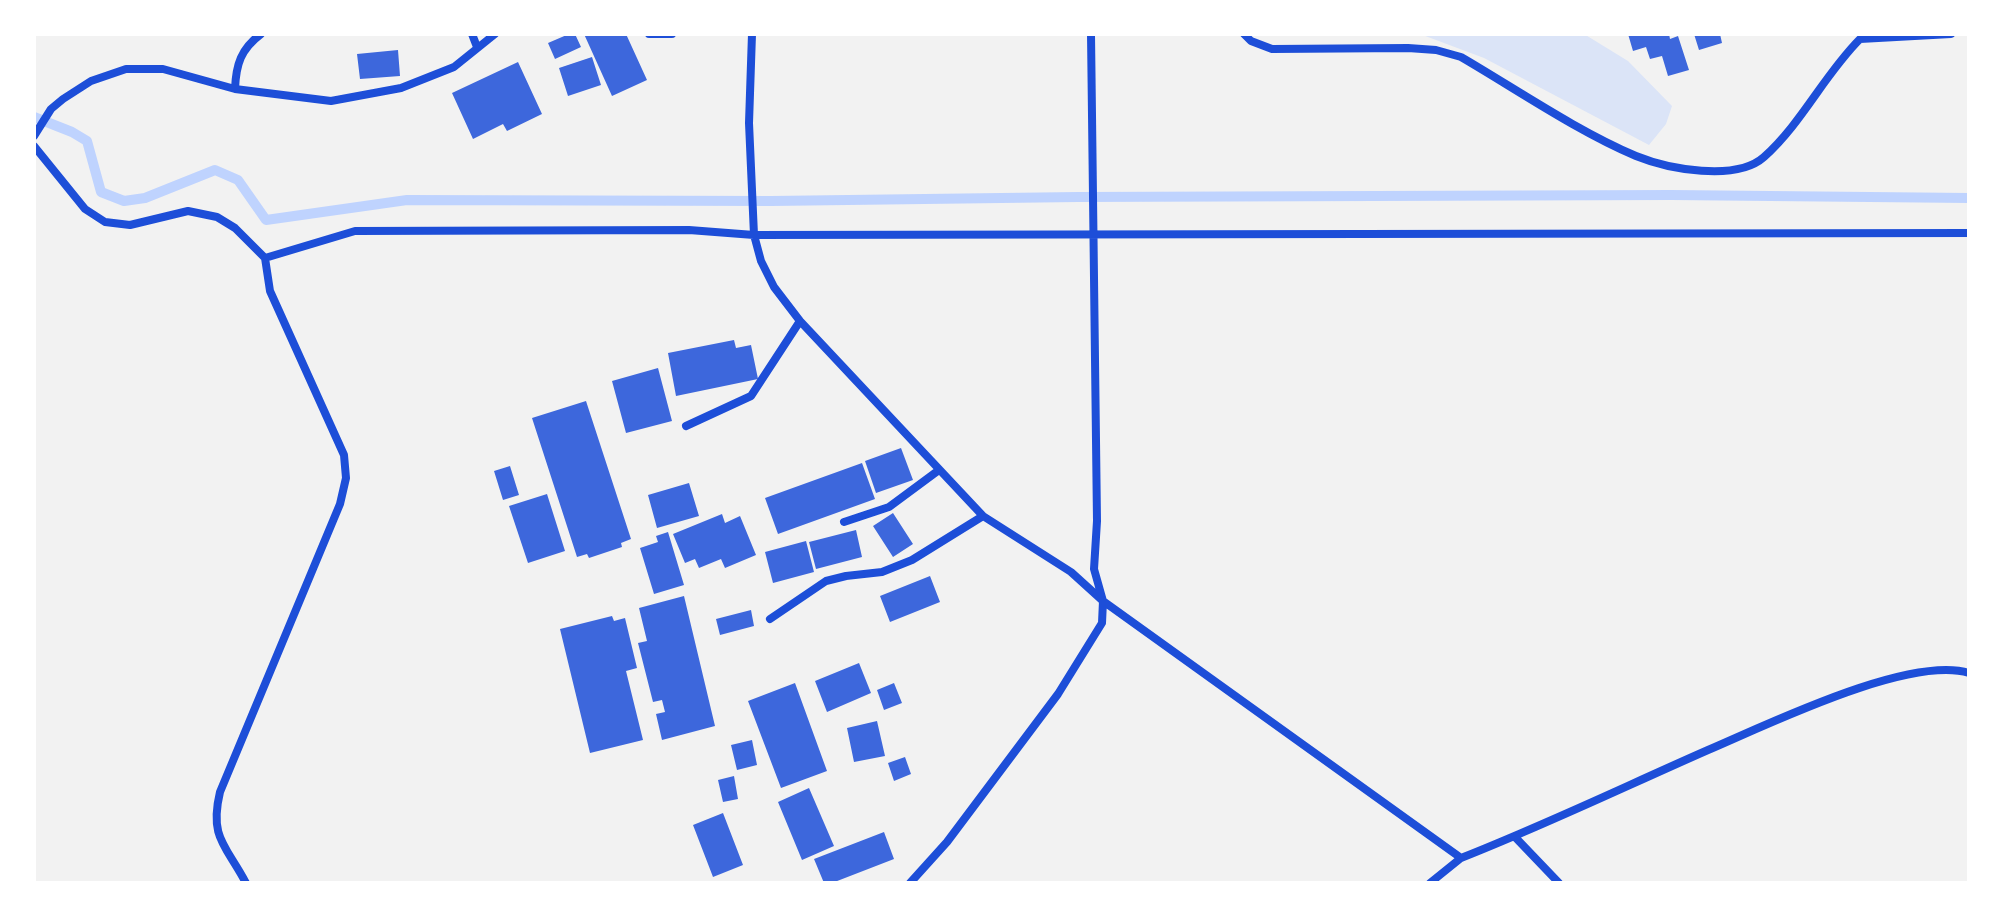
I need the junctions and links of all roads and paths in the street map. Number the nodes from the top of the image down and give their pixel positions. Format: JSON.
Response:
{"nodes":[{"id":1,"x":261,"y":34,"type":"edge"},
{"id":2,"x":472,"y":34,"type":"edge"},
{"id":3,"x":495,"y":34,"type":"edge"},
{"id":4,"x":649,"y":34,"type":"edge"},
{"id":5,"x":672,"y":34,"type":"edge"},
{"id":6,"x":752,"y":34,"type":"edge"},
{"id":7,"x":1091,"y":34,"type":"edge"},
{"id":8,"x":1244,"y":34,"type":"edge"},
{"id":9,"x":1951,"y":34,"type":"edge"},
{"id":10,"x":477,"y":47,"type":"junction"},
{"id":11,"x":235,"y":89,"type":"junction"},
{"id":12,"x":37,"y":132,"type":"edge"},
{"id":13,"x":34,"y":146,"type":"edge"},
{"id":14,"x":1969,"y":233,"type":"edge"},
{"id":15,"x":754,"y":235,"type":"junction"},
{"id":16,"x":1094,"y":235,"type":"junction"},
{"id":17,"x":265,"y":258,"type":"junction"},
{"id":18,"x":800,"y":321,"type":"junction"},
{"id":19,"x":686,"y":426,"type":"dead end"},
{"id":20,"x":939,"y":470,"type":"junction"},
{"id":21,"x":983,"y":516,"type":"junction"},
{"id":22,"x":844,"y":522,"type":"dead end"},
{"id":23,"x":1103,"y":601,"type":"junction"},
{"id":24,"x":770,"y":619,"type":"dead end"},
{"id":25,"x":1969,"y":673,"type":"edge"},
{"id":26,"x":1515,"y":837,"type":"junction"},
{"id":27,"x":1461,"y":858,"type":"junction"},
{"id":28,"x":246,"y":883,"type":"edge"},
{"id":29,"x":910,"y":883,"type":"edge"},
{"id":30,"x":1430,"y":883,"type":"edge"},
{"id":31,"x":1559,"y":883,"type":"edge"}],
"edges":[{"from":1,"to":11,"type":"street"},
{"from":2,"to":10,"type":"street"},
{"from":3,"to":10,"type":"street"},
{"from":4,"to":5,"type":"street"},
{"from":6,"to":15,"type":"street"},
{"from":7,"to":16,"type":"street"},
{"from":8,"to":9,"type":"street"},
{"from":10,"to":11,"type":"street"},
{"from":11,"to":12,"type":"street"},
{"from":13,"to":17,"type":"street"},
{"from":14,"to":16,"type":"street"},
{"from":15,"to":16,"type":"street"},
{"from":15,"to":17,"type":"street"},
{"from":15,"to":18,"type":"street"},
{"from":16,"to":23,"type":"street"},
{"from":17,"to":28,"type":"street"},
{"from":18,"to":19,"type":"street"},
{"from":18,"to":20,"type":"street"},
{"from":20,"to":21,"type":"street"},
{"from":20,"to":22,"type":"street"},
{"from":21,"to":23,"type":"street"},
{"from":21,"to":24,"type":"street"},
{"from":23,"to":27,"type":"street"},
{"from":23,"to":29,"type":"street"},
{"from":25,"to":26,"type":"street"},
{"from":26,"to":27,"type":"street"},
{"from":26,"to":31,"type":"street"},
{"from":27,"to":30,"type":"street"}]}
